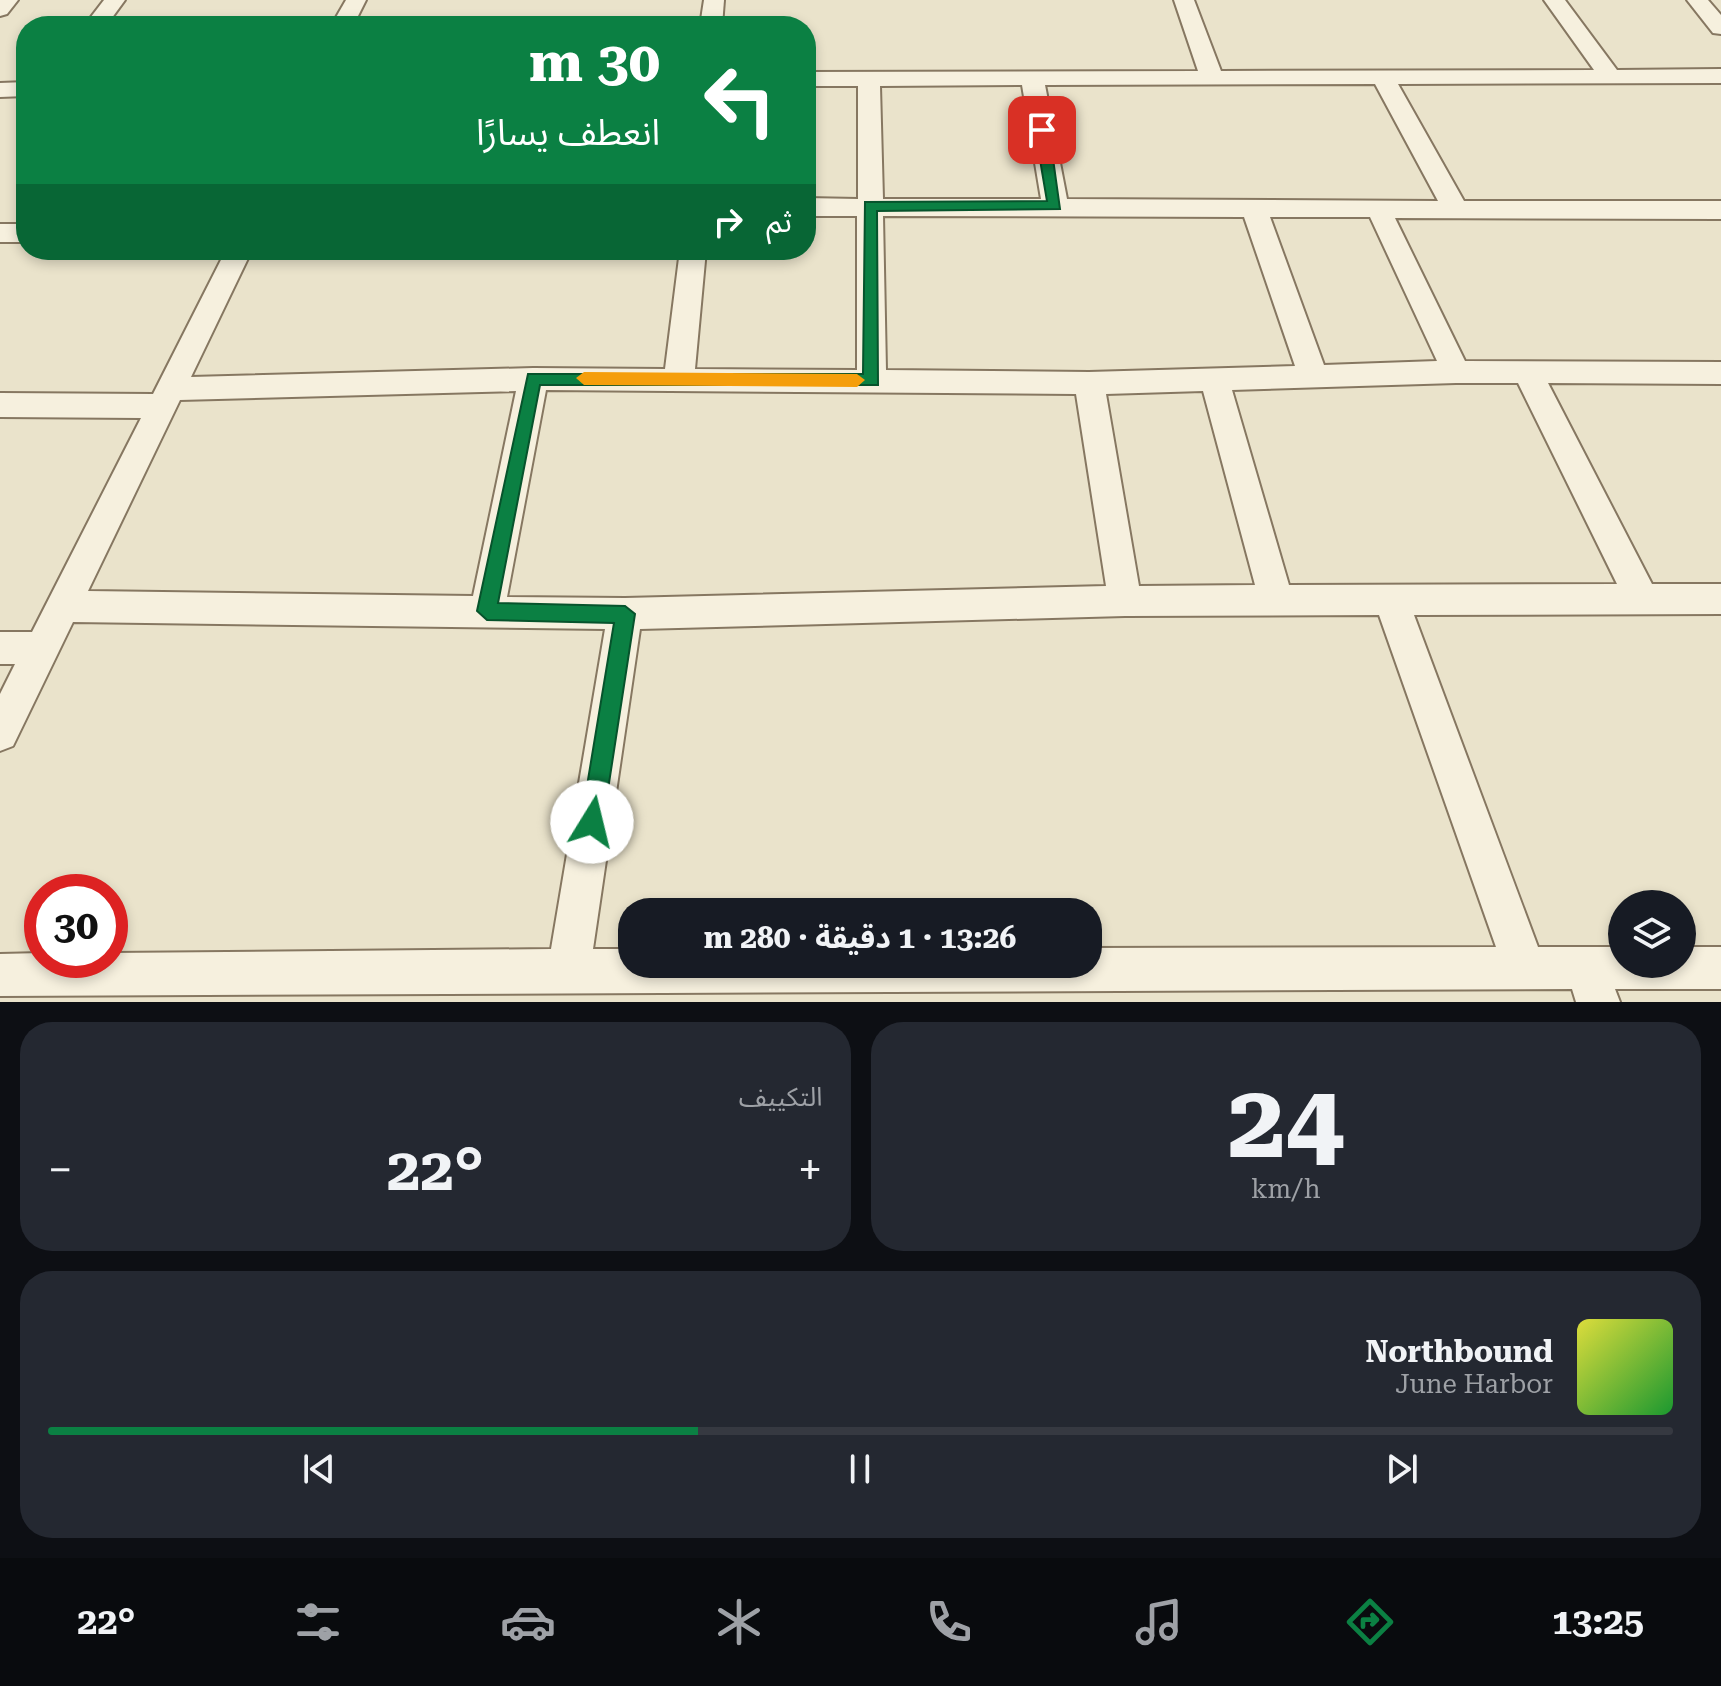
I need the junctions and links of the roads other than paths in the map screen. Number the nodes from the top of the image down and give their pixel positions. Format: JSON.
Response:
{"nodes":[{"id":1,"x":8,"y":0,"type":"edge"},
{"id":2,"x":115,"y":0,"type":"edge"},
{"id":3,"x":1184,"y":0,"type":"edge"},
{"id":4,"x":1554,"y":0,"type":"edge"},
{"id":5,"x":1697,"y":0,"type":"edge"},
{"id":6,"x":0,"y":10,"type":"edge"},
{"id":7,"x":103,"y":16,"type":"edge"},
{"id":8,"x":1721,"y":28,"type":"edge"},
{"id":9,"x":1211,"y":75,"type":"junction"},
{"id":10,"x":1710,"y":76,"type":"edge"},
{"id":11,"x":1383,"y":77,"type":"junction"},
{"id":12,"x":1611,"y":77,"type":"junction"},
{"id":13,"x":816,"y":79,"type":"edge"},
{"id":14,"x":869,"y":79,"type":"junction"},
{"id":15,"x":1033,"y":80,"type":"junction"},
{"id":16,"x":1721,"y":104,"type":"edge"},
{"id":17,"x":870,"y":206,"type":"junction"},
{"id":18,"x":1055,"y":206,"type":"junction"},
{"id":19,"x":816,"y":207,"type":"edge"},
{"id":20,"x":1378,"y":208,"type":"junction"},
{"id":21,"x":1455,"y":208,"type":"junction"},
{"id":22,"x":1254,"y":209,"type":"junction"},
{"id":23,"x":1713,"y":210,"type":"edge"},
{"id":24,"x":1721,"y":232,"type":"edge"},
{"id":25,"x":234,"y":260,"type":"edge"},
{"id":26,"x":692,"y":260,"type":"edge"},
{"id":27,"x":1456,"y":372,"type":"junction"},
{"id":28,"x":1721,"y":373,"type":"edge"},
{"id":29,"x":1528,"y":374,"type":"junction"},
{"id":30,"x":1313,"y":375,"type":"junction"},
{"id":31,"x":679,"y":378,"type":"junction"},
{"id":32,"x":533,"y":379,"type":"junction"},
{"id":33,"x":1214,"y":379,"type":"junction"},
{"id":34,"x":872,"y":381,"type":"junction"},
{"id":35,"x":1089,"y":383,"type":"junction"},
{"id":36,"x":169,"y":397,"type":"junction"},
{"id":37,"x":0,"y":405,"type":"edge"},
{"id":38,"x":1642,"y":599,"type":"junction"},
{"id":39,"x":1721,"y":599,"type":"edge"},
{"id":40,"x":1276,"y":600,"type":"junction"},
{"id":41,"x":1391,"y":600,"type":"junction"},
{"id":42,"x":1125,"y":601,"type":"junction"},
{"id":43,"x":65,"y":606,"type":"junction"},
{"id":44,"x":487,"y":611,"type":"junction"},
{"id":45,"x":625,"y":614,"type":"junction"},
{"id":46,"x":0,"y":648,"type":"edge"},
{"id":47,"x":42,"y":648,"type":"junction"},
{"id":48,"x":0,"y":733,"type":"edge"},
{"id":49,"x":1721,"y":968,"type":"edge"},
{"id":50,"x":569,"y":970,"type":"junction"},
{"id":51,"x":1525,"y":970,"type":"junction"},
{"id":52,"x":0,"y":975,"type":"edge"},
{"id":53,"x":1592,"y":986,"type":"edge"}],
"edges":[{"from":1,"to":6,"type":"street"},
{"from":2,"to":7,"type":"street"},
{"from":3,"to":9,"type":"street"},
{"from":4,"to":12,"type":"street"},
{"from":5,"to":8,"type":"street"},
{"from":9,"to":11,"type":"street"},
{"from":9,"to":15,"type":"street"},
{"from":10,"to":12,"type":"street"},
{"from":10,"to":16,"type":"street"},
{"from":11,"to":12,"type":"street"},
{"from":11,"to":21,"type":"street"},
{"from":13,"to":14,"type":"street"},
{"from":14,"to":15,"type":"street"},
{"from":14,"to":17,"type":"street"},
{"from":15,"to":18,"type":"street"},
{"from":17,"to":18,"type":"street"},
{"from":17,"to":19,"type":"street"},
{"from":17,"to":34,"type":"street"},
{"from":18,"to":22,"type":"street"},
{"from":20,"to":21,"type":"street"},
{"from":20,"to":22,"type":"street"},
{"from":20,"to":27,"type":"street"},
{"from":21,"to":23,"type":"street"},
{"from":22,"to":30,"type":"street"},
{"from":23,"to":24,"type":"street"},
{"from":25,"to":36,"type":"street"},
{"from":26,"to":31,"type":"street"},
{"from":27,"to":29,"type":"street"},
{"from":27,"to":30,"type":"street"},
{"from":28,"to":29,"type":"street"},
{"from":29,"to":38,"type":"street"},
{"from":30,"to":33,"type":"street"},
{"from":31,"to":32,"type":"street"},
{"from":31,"to":34,"type":"street"},
{"from":32,"to":36,"type":"street"},
{"from":32,"to":44,"type":"street"},
{"from":33,"to":35,"type":"street"},
{"from":33,"to":40,"type":"street"},
{"from":34,"to":35,"type":"street"},
{"from":35,"to":42,"type":"street"},
{"from":36,"to":37,"type":"street"},
{"from":36,"to":43,"type":"street"},
{"from":38,"to":39,"type":"street"},
{"from":38,"to":41,"type":"street"},
{"from":40,"to":41,"type":"street"},
{"from":40,"to":42,"type":"street"},
{"from":41,"to":51,"type":"street"},
{"from":42,"to":45,"type":"street"},
{"from":43,"to":44,"type":"street"},
{"from":43,"to":47,"type":"street"},
{"from":44,"to":45,"type":"street"},
{"from":45,"to":50,"type":"street"},
{"from":46,"to":47,"type":"street"},
{"from":47,"to":48,"type":"street"},
{"from":49,"to":53,"type":"street"},
{"from":50,"to":51,"type":"street"},
{"from":50,"to":52,"type":"street"},
{"from":51,"to":53,"type":"street"}]}
